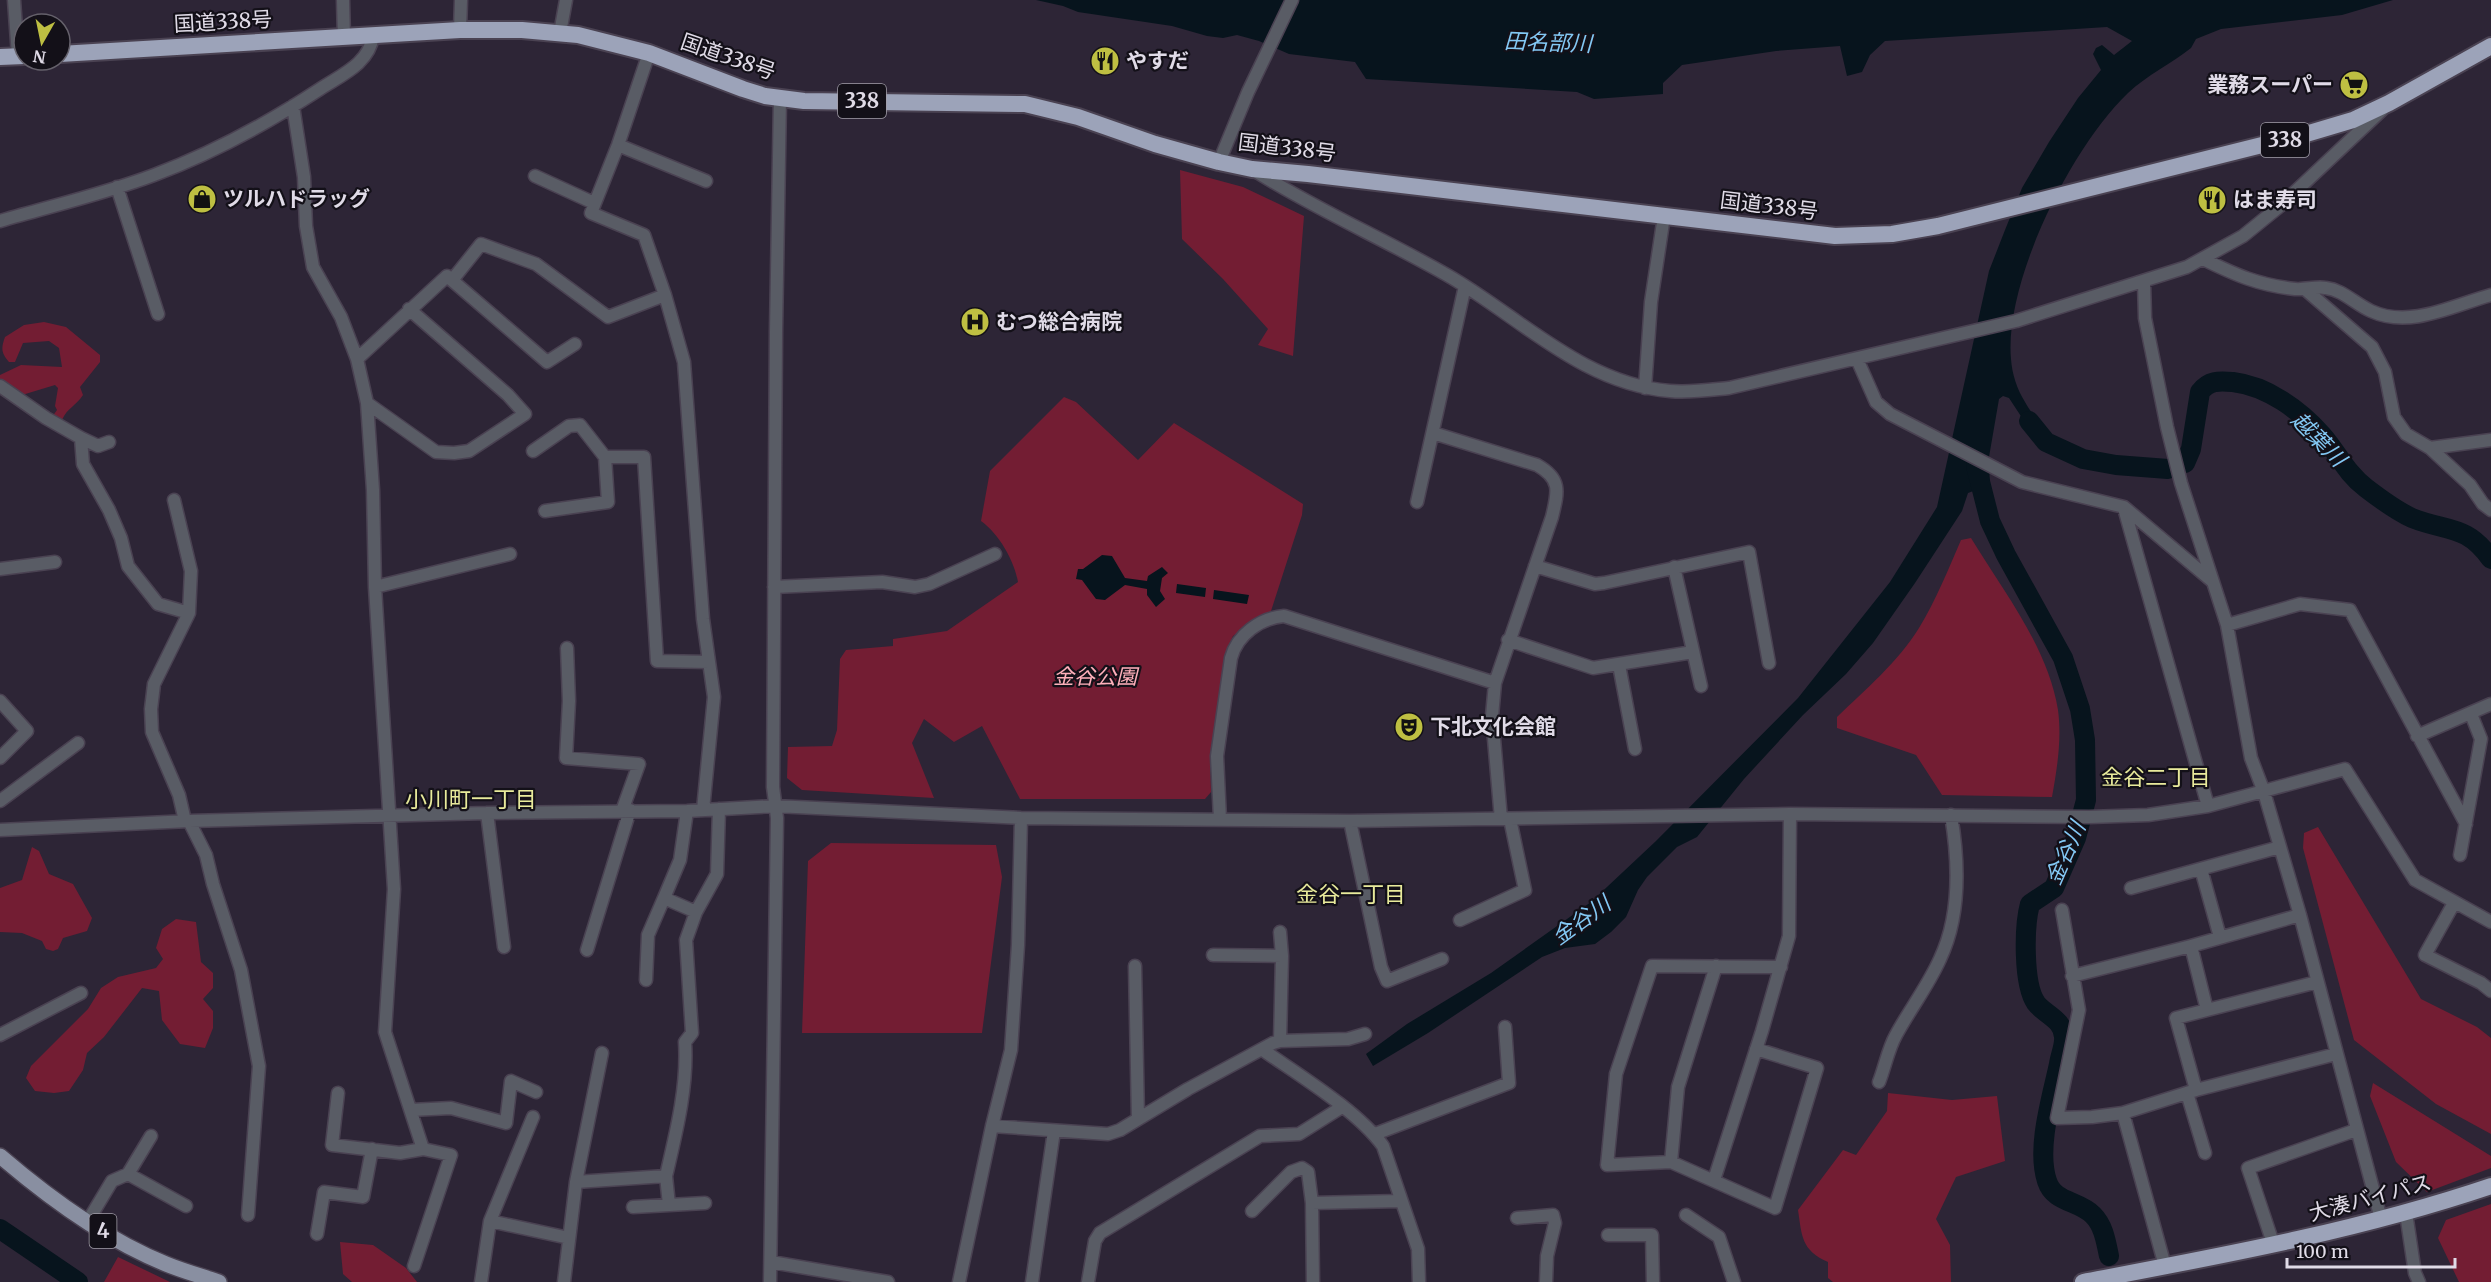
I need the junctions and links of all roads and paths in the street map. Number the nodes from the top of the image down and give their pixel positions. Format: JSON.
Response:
{"nodes":[{"id":1,"x":343,"y":0,"type":"edge"},
{"id":2,"x":461,"y":0,"type":"edge"},
{"id":3,"x":566,"y":0,"type":"edge"},
{"id":4,"x":1292,"y":0,"type":"edge"},
{"id":5,"x":460,"y":30,"type":"junction"},
{"id":6,"x":560,"y":33,"type":"junction"},
{"id":7,"x":373,"y":36,"type":"junction"},
{"id":8,"x":344,"y":38,"type":"junction"},
{"id":9,"x":2491,"y":46,"type":"edge"},
{"id":10,"x":72,"y":53,"type":"edge"},
{"id":11,"x":648,"y":53,"type":"junction"},
{"id":12,"x":780,"y":98,"type":"junction"},
{"id":13,"x":2390,"y":104,"type":"junction"},
{"id":14,"x":293,"y":106,"type":"junction"},
{"id":15,"x":618,"y":145,"type":"junction"},
{"id":16,"x":1219,"y":162,"type":"junction"},
{"id":17,"x":1252,"y":169,"type":"junction"},
{"id":18,"x":535,"y":176,"type":"dead end"},
{"id":19,"x":706,"y":181,"type":"dead end"},
{"id":20,"x":117,"y":187,"type":"junction"},
{"id":21,"x":594,"y":203,"type":"junction"},
{"id":22,"x":1664,"y":216,"type":"junction"},
{"id":23,"x":0,"y":221,"type":"edge"},
{"id":24,"x":2203,"y":259,"type":"junction"},
{"id":25,"x":453,"y":279,"type":"junction"},
{"id":26,"x":2144,"y":282,"type":"junction"},
{"id":27,"x":1465,"y":286,"type":"junction"},
{"id":28,"x":2306,"y":290,"type":"junction"},
{"id":29,"x":665,"y":295,"type":"junction"},
{"id":30,"x":2491,"y":295,"type":"edge"},
{"id":31,"x":409,"y":309,"type":"junction"},
{"id":32,"x":158,"y":314,"type":"dead end"},
{"id":33,"x":575,"y":344,"type":"dead end"},
{"id":34,"x":357,"y":359,"type":"junction"},
{"id":35,"x":1857,"y":359,"type":"junction"},
{"id":36,"x":0,"y":386,"type":"edge"},
{"id":37,"x":1646,"y":388,"type":"junction"},
{"id":38,"x":367,"y":403,"type":"junction"},
{"id":39,"x":1433,"y":433,"type":"junction"},
{"id":40,"x":81,"y":438,"type":"junction"},
{"id":41,"x":2491,"y":440,"type":"edge"},
{"id":42,"x":109,"y":442,"type":"dead end"},
{"id":43,"x":2430,"y":448,"type":"junction"},
{"id":44,"x":533,"y":451,"type":"dead end"},
{"id":45,"x":605,"y":457,"type":"junction"},
{"id":46,"x":174,"y":500,"type":"dead end"},
{"id":47,"x":1417,"y":502,"type":"dead end"},
{"id":48,"x":2124,"y":507,"type":"junction"},
{"id":49,"x":2491,"y":510,"type":"edge"},
{"id":50,"x":545,"y":511,"type":"dead end"},
{"id":51,"x":510,"y":554,"type":"dead end"},
{"id":52,"x":995,"y":554,"type":"dead end"},
{"id":53,"x":55,"y":562,"type":"dead end"},
{"id":54,"x":1535,"y":566,"type":"junction"},
{"id":55,"x":1674,"y":567,"type":"junction"},
{"id":56,"x":0,"y":569,"type":"edge"},
{"id":57,"x":2212,"y":581,"type":"junction"},
{"id":58,"x":375,"y":587,"type":"junction"},
{"id":59,"x":774,"y":587,"type":"junction"},
{"id":60,"x":189,"y":614,"type":"junction"},
{"id":61,"x":2227,"y":625,"type":"junction"},
{"id":62,"x":1508,"y":640,"type":"junction"},
{"id":63,"x":567,"y":648,"type":"dead end"},
{"id":64,"x":1693,"y":652,"type":"junction"},
{"id":65,"x":709,"y":662,"type":"junction"},
{"id":66,"x":1768,"y":663,"type":"dead end"},
{"id":67,"x":1619,"y":665,"type":"junction"},
{"id":68,"x":1495,"y":683,"type":"junction"},
{"id":69,"x":1701,"y":686,"type":"dead end"},
{"id":70,"x":0,"y":701,"type":"edge"},
{"id":71,"x":2491,"y":704,"type":"edge"},
{"id":72,"x":2471,"y":714,"type":"junction"},
{"id":73,"x":2417,"y":736,"type":"junction"},
{"id":74,"x":78,"y":743,"type":"dead end"},
{"id":75,"x":1635,"y":749,"type":"dead end"},
{"id":76,"x":0,"y":758,"type":"edge"},
{"id":77,"x":2264,"y":792,"type":"junction"},
{"id":78,"x":0,"y":801,"type":"edge"},
{"id":79,"x":775,"y":806,"type":"junction"},
{"id":80,"x":2208,"y":806,"type":"junction"},
{"id":81,"x":719,"y":809,"type":"junction"},
{"id":82,"x":703,"y":810,"type":"junction"},
{"id":83,"x":626,"y":811,"type":"junction"},
{"id":84,"x":687,"y":811,"type":"junction"},
{"id":85,"x":487,"y":813,"type":"junction"},
{"id":86,"x":1790,"y":814,"type":"junction"},
{"id":87,"x":1951,"y":815,"type":"junction"},
{"id":88,"x":389,"y":816,"type":"junction"},
{"id":89,"x":1021,"y":818,"type":"junction"},
{"id":90,"x":1220,"y":819,"type":"junction"},
{"id":91,"x":1505,"y":819,"type":"junction"},
{"id":92,"x":187,"y":821,"type":"junction"},
{"id":93,"x":1350,"y":821,"type":"junction"},
{"id":94,"x":2466,"y":824,"type":"junction"},
{"id":95,"x":0,"y":830,"type":"edge"},
{"id":96,"x":2280,"y":847,"type":"junction"},
{"id":97,"x":2460,"y":855,"type":"dead end"},
{"id":98,"x":2201,"y":869,"type":"junction"},
{"id":99,"x":2131,"y":888,"type":"dead end"},
{"id":100,"x":664,"y":898,"type":"junction"},
{"id":101,"x":2454,"y":903,"type":"junction"},
{"id":102,"x":2062,"y":910,"type":"dead end"},
{"id":103,"x":696,"y":912,"type":"junction"},
{"id":104,"x":2300,"y":915,"type":"junction"},
{"id":105,"x":1460,"y":920,"type":"dead end"},
{"id":106,"x":2491,"y":922,"type":"edge"},
{"id":107,"x":1280,"y":932,"type":"dead end"},
{"id":108,"x":2220,"y":937,"type":"junction"},
{"id":109,"x":2191,"y":946,"type":"junction"},
{"id":110,"x":504,"y":947,"type":"dead end"},
{"id":111,"x":587,"y":950,"type":"dead end"},
{"id":112,"x":1213,"y":954,"type":"dead end"},
{"id":113,"x":1282,"y":956,"type":"junction"},
{"id":114,"x":1442,"y":959,"type":"dead end"},
{"id":115,"x":1136,"y":966,"type":"dead end"},
{"id":116,"x":1716,"y":966,"type":"junction"},
{"id":117,"x":1781,"y":967,"type":"junction"},
{"id":118,"x":2072,"y":976,"type":"junction"},
{"id":119,"x":646,"y":980,"type":"dead end"},
{"id":120,"x":2317,"y":982,"type":"junction"},
{"id":121,"x":2491,"y":992,"type":"edge"},
{"id":122,"x":81,"y":993,"type":"dead end"},
{"id":123,"x":2207,"y":1010,"type":"junction"},
{"id":124,"x":1505,"y":1027,"type":"dead end"},
{"id":125,"x":1365,"y":1034,"type":"dead end"},
{"id":126,"x":0,"y":1035,"type":"edge"},
{"id":127,"x":1280,"y":1041,"type":"junction"},
{"id":128,"x":1756,"y":1049,"type":"junction"},
{"id":129,"x":1263,"y":1050,"type":"junction"},
{"id":130,"x":602,"y":1053,"type":"dead end"},
{"id":131,"x":2336,"y":1054,"type":"junction"},
{"id":132,"x":1879,"y":1082,"type":"dead end"},
{"id":133,"x":2192,"y":1091,"type":"junction"},
{"id":134,"x":536,"y":1092,"type":"dead end"},
{"id":135,"x":338,"y":1093,"type":"dead end"},
{"id":136,"x":1342,"y":1107,"type":"junction"},
{"id":137,"x":411,"y":1110,"type":"junction"},
{"id":138,"x":2123,"y":1113,"type":"junction"},
{"id":139,"x":533,"y":1117,"type":"dead end"},
{"id":140,"x":1138,"y":1119,"type":"junction"},
{"id":141,"x":992,"y":1126,"type":"junction"},
{"id":142,"x":2356,"y":1130,"type":"junction"},
{"id":143,"x":1054,"y":1131,"type":"junction"},
{"id":144,"x":1375,"y":1134,"type":"junction"},
{"id":145,"x":151,"y":1136,"type":"dead end"},
{"id":146,"x":372,"y":1149,"type":"junction"},
{"id":147,"x":423,"y":1149,"type":"junction"},
{"id":148,"x":2205,"y":1153,"type":"dead end"},
{"id":149,"x":0,"y":1156,"type":"edge"},
{"id":150,"x":1671,"y":1162,"type":"junction"},
{"id":151,"x":129,"y":1174,"type":"junction"},
{"id":152,"x":666,"y":1176,"type":"junction"},
{"id":153,"x":1714,"y":1180,"type":"junction"},
{"id":154,"x":576,"y":1182,"type":"junction"},
{"id":155,"x":2491,"y":1186,"type":"edge"},
{"id":156,"x":1400,"y":1201,"type":"junction"},
{"id":157,"x":705,"y":1203,"type":"dead end"},
{"id":158,"x":1312,"y":1203,"type":"junction"},
{"id":159,"x":669,"y":1205,"type":"junction"},
{"id":160,"x":186,"y":1206,"type":"dead end"},
{"id":161,"x":633,"y":1207,"type":"dead end"},
{"id":162,"x":1252,"y":1211,"type":"dead end"},
{"id":163,"x":2406,"y":1213,"type":"junction"},
{"id":164,"x":248,"y":1215,"type":"dead end"},
{"id":165,"x":1686,"y":1215,"type":"dead end"},
{"id":166,"x":1517,"y":1218,"type":"dead end"},
{"id":167,"x":2381,"y":1219,"type":"junction"},
{"id":168,"x":88,"y":1221,"type":"junction"},
{"id":169,"x":490,"y":1221,"type":"junction"},
{"id":170,"x":317,"y":1234,"type":"dead end"},
{"id":171,"x":1608,"y":1235,"type":"dead end"},
{"id":172,"x":569,"y":1238,"type":"junction"},
{"id":173,"x":2274,"y":1246,"type":"junction"},
{"id":174,"x":771,"y":1262,"type":"junction"},
{"id":175,"x":414,"y":1266,"type":"dead end"},
{"id":176,"x":2165,"y":1266,"type":"junction"},
{"id":177,"x":219,"y":1282,"type":"edge"},
{"id":178,"x":481,"y":1282,"type":"edge"},
{"id":179,"x":564,"y":1282,"type":"edge"},
{"id":180,"x":771,"y":1282,"type":"edge"},
{"id":181,"x":888,"y":1282,"type":"edge"},
{"id":182,"x":959,"y":1282,"type":"edge"},
{"id":183,"x":1032,"y":1282,"type":"edge"},
{"id":184,"x":1088,"y":1282,"type":"edge"},
{"id":185,"x":1313,"y":1282,"type":"edge"},
{"id":186,"x":1419,"y":1282,"type":"edge"},
{"id":187,"x":1546,"y":1282,"type":"edge"},
{"id":188,"x":1653,"y":1282,"type":"edge"},
{"id":189,"x":1734,"y":1282,"type":"edge"},
{"id":190,"x":2083,"y":1282,"type":"edge"},
{"id":191,"x":2419,"y":1282,"type":"edge"}],
"edges":[{"from":1,"to":8,"type":"street"},
{"from":2,"to":5,"type":"street"},
{"from":3,"to":6,"type":"street"},
{"from":4,"to":16,"type":"street"},
{"from":5,"to":6,"type":"highway","name":"国道338号","number":"338"},
{"from":5,"to":7,"type":"highway","name":"国道338号","number":"338"},
{"from":6,"to":11,"type":"highway","name":"国道338号","number":"338"},
{"from":7,"to":8,"type":"highway","name":"国道338号","number":"338"},
{"from":7,"to":14,"type":"street"},
{"from":8,"to":10,"type":"highway","name":"国道338号","number":"338"},
{"from":9,"to":13,"type":"highway","name":"国道338号","number":"338"},
{"from":11,"to":12,"type":"highway","name":"国道338号","number":"338"},
{"from":11,"to":15,"type":"street"},
{"from":12,"to":16,"type":"highway","name":"国道338号","number":"338"},
{"from":12,"to":59,"type":"street"},
{"from":13,"to":22,"type":"highway","name":"国道338号","number":"338"},
{"from":13,"to":24,"type":"street"},
{"from":14,"to":20,"type":"street"},
{"from":14,"to":34,"type":"street"},
{"from":15,"to":19,"type":"street"},
{"from":15,"to":21,"type":"street"},
{"from":16,"to":17,"type":"highway","name":"国道338号","number":"338"},
{"from":17,"to":22,"type":"highway","name":"国道338号","number":"338"},
{"from":17,"to":27,"type":"street"},
{"from":18,"to":21,"type":"street"},
{"from":20,"to":23,"type":"street"},
{"from":20,"to":32,"type":"street"},
{"from":21,"to":29,"type":"street"},
{"from":22,"to":37,"type":"street"},
{"from":24,"to":26,"type":"street"},
{"from":24,"to":28,"type":"street"},
{"from":25,"to":29,"type":"street"},
{"from":25,"to":31,"type":"street"},
{"from":25,"to":33,"type":"street"},
{"from":26,"to":35,"type":"street"},
{"from":26,"to":57,"type":"street"},
{"from":27,"to":37,"type":"street"},
{"from":27,"to":39,"type":"street"},
{"from":28,"to":30,"type":"street"},
{"from":28,"to":43,"type":"street"},
{"from":29,"to":65,"type":"street"},
{"from":31,"to":34,"type":"street"},
{"from":31,"to":38,"type":"street"},
{"from":34,"to":38,"type":"street"},
{"from":35,"to":37,"type":"street"},
{"from":35,"to":48,"type":"street"},
{"from":36,"to":40,"type":"street"},
{"from":38,"to":58,"type":"street"},
{"from":39,"to":47,"type":"street"},
{"from":39,"to":54,"type":"street"},
{"from":40,"to":42,"type":"street"},
{"from":40,"to":60,"type":"street"},
{"from":41,"to":43,"type":"street"},
{"from":43,"to":49,"type":"street"},
{"from":44,"to":45,"type":"street"},
{"from":45,"to":50,"type":"street"},
{"from":45,"to":65,"type":"street"},
{"from":46,"to":60,"type":"street"},
{"from":48,"to":57,"type":"street"},
{"from":48,"to":80,"type":"street"},
{"from":51,"to":58,"type":"street"},
{"from":52,"to":59,"type":"street"},
{"from":53,"to":56,"type":"street"},
{"from":54,"to":55,"type":"street"},
{"from":54,"to":62,"type":"street"},
{"from":55,"to":64,"type":"street"},
{"from":55,"to":66,"type":"street"},
{"from":57,"to":61,"type":"street"},
{"from":58,"to":88,"type":"street"},
{"from":59,"to":79,"type":"street"},
{"from":60,"to":92,"type":"street"},
{"from":61,"to":73,"type":"street"},
{"from":61,"to":77,"type":"street"},
{"from":62,"to":67,"type":"street"},
{"from":62,"to":68,"type":"street"},
{"from":63,"to":83,"type":"street"},
{"from":64,"to":67,"type":"street"},
{"from":64,"to":69,"type":"street"},
{"from":65,"to":82,"type":"street"},
{"from":67,"to":75,"type":"street"},
{"from":68,"to":90,"type":"street"},
{"from":68,"to":91,"type":"street"},
{"from":70,"to":76,"type":"street"},
{"from":71,"to":72,"type":"street"},
{"from":72,"to":73,"type":"street"},
{"from":72,"to":94,"type":"street"},
{"from":73,"to":94,"type":"street"},
{"from":74,"to":78,"type":"street"},
{"from":77,"to":80,"type":"street"},
{"from":77,"to":96,"type":"street"},
{"from":77,"to":101,"type":"street"},
{"from":79,"to":81,"type":"street"},
{"from":79,"to":89,"type":"street"},
{"from":79,"to":174,"type":"street"},
{"from":80,"to":87,"type":"street"},
{"from":81,"to":82,"type":"street"},
{"from":81,"to":103,"type":"street"},
{"from":82,"to":84,"type":"street"},
{"from":83,"to":84,"type":"street"},
{"from":83,"to":85,"type":"street"},
{"from":83,"to":111,"type":"street"},
{"from":84,"to":100,"type":"street"},
{"from":85,"to":88,"type":"street"},
{"from":85,"to":110,"type":"street"},
{"from":86,"to":87,"type":"street"},
{"from":86,"to":91,"type":"street"},
{"from":86,"to":117,"type":"street"},
{"from":87,"to":132,"type":"street"},
{"from":88,"to":92,"type":"street"},
{"from":88,"to":137,"type":"street"},
{"from":89,"to":90,"type":"street"},
{"from":89,"to":141,"type":"street"},
{"from":90,"to":93,"type":"street"},
{"from":91,"to":93,"type":"street"},
{"from":91,"to":105,"type":"street"},
{"from":92,"to":95,"type":"street"},
{"from":92,"to":164,"type":"street"},
{"from":93,"to":114,"type":"street"},
{"from":94,"to":97,"type":"street"},
{"from":96,"to":98,"type":"street"},
{"from":96,"to":104,"type":"street"},
{"from":98,"to":99,"type":"street"},
{"from":98,"to":108,"type":"street"},
{"from":100,"to":103,"type":"street"},
{"from":100,"to":119,"type":"street"},
{"from":101,"to":106,"type":"street"},
{"from":101,"to":121,"type":"street"},
{"from":102,"to":118,"type":"street"},
{"from":103,"to":152,"type":"street"},
{"from":104,"to":108,"type":"street"},
{"from":104,"to":120,"type":"street"},
{"from":107,"to":113,"type":"street"},
{"from":108,"to":109,"type":"street"},
{"from":109,"to":118,"type":"street"},
{"from":109,"to":123,"type":"street"},
{"from":112,"to":113,"type":"street"},
{"from":113,"to":127,"type":"street"},
{"from":115,"to":140,"type":"street"},
{"from":116,"to":117,"type":"street"},
{"from":116,"to":150,"type":"street"},
{"from":116,"to":150,"type":"street"},
{"from":117,"to":128,"type":"street"},
{"from":118,"to":138,"type":"street"},
{"from":120,"to":123,"type":"street"},
{"from":120,"to":131,"type":"street"},
{"from":122,"to":126,"type":"street"},
{"from":123,"to":133,"type":"street"},
{"from":124,"to":144,"type":"street"},
{"from":125,"to":127,"type":"street"},
{"from":127,"to":129,"type":"street"},
{"from":128,"to":153,"type":"street"},
{"from":128,"to":153,"type":"street"},
{"from":129,"to":136,"type":"street"},
{"from":129,"to":140,"type":"street"},
{"from":130,"to":154,"type":"street"},
{"from":131,"to":133,"type":"street"},
{"from":131,"to":142,"type":"street"},
{"from":133,"to":138,"type":"street"},
{"from":133,"to":148,"type":"street"},
{"from":134,"to":137,"type":"street"},
{"from":135,"to":146,"type":"street"},
{"from":136,"to":144,"type":"street"},
{"from":136,"to":184,"type":"street"},
{"from":137,"to":147,"type":"street"},
{"from":138,"to":176,"type":"street"},
{"from":139,"to":169,"type":"street"},
{"from":140,"to":143,"type":"street"},
{"from":141,"to":143,"type":"street"},
{"from":141,"to":182,"type":"street"},
{"from":142,"to":167,"type":"street"},
{"from":142,"to":173,"type":"street"},
{"from":143,"to":183,"type":"street"},
{"from":144,"to":156,"type":"street"},
{"from":145,"to":151,"type":"street"},
{"from":146,"to":147,"type":"street"},
{"from":146,"to":170,"type":"street"},
{"from":147,"to":175,"type":"street"},
{"from":149,"to":168,"type":"main road","number":"4"},
{"from":150,"to":153,"type":"street"},
{"from":151,"to":160,"type":"street"},
{"from":151,"to":168,"type":"street"},
{"from":152,"to":154,"type":"street"},
{"from":152,"to":159,"type":"street"},
{"from":154,"to":172,"type":"street"},
{"from":155,"to":163,"type":"highway","name":"大湊バイパス"},
{"from":156,"to":158,"type":"street"},
{"from":156,"to":186,"type":"street"},
{"from":157,"to":159,"type":"street"},
{"from":158,"to":162,"type":"street"},
{"from":158,"to":185,"type":"street"},
{"from":159,"to":161,"type":"street"},
{"from":163,"to":167,"type":"highway","name":"大湊バイパス"},
{"from":163,"to":191,"type":"street"},
{"from":165,"to":189,"type":"street"},
{"from":166,"to":187,"type":"street"},
{"from":167,"to":173,"type":"highway","name":"大湊バイパス"},
{"from":168,"to":177,"type":"main road","number":"4"},
{"from":169,"to":172,"type":"street"},
{"from":169,"to":178,"type":"street"},
{"from":171,"to":188,"type":"street"},
{"from":172,"to":179,"type":"street"},
{"from":173,"to":176,"type":"highway","name":"大湊バイパス"},
{"from":174,"to":180,"type":"street"},
{"from":174,"to":181,"type":"street"},
{"from":176,"to":190,"type":"highway","name":"大湊バイパス"}]}
